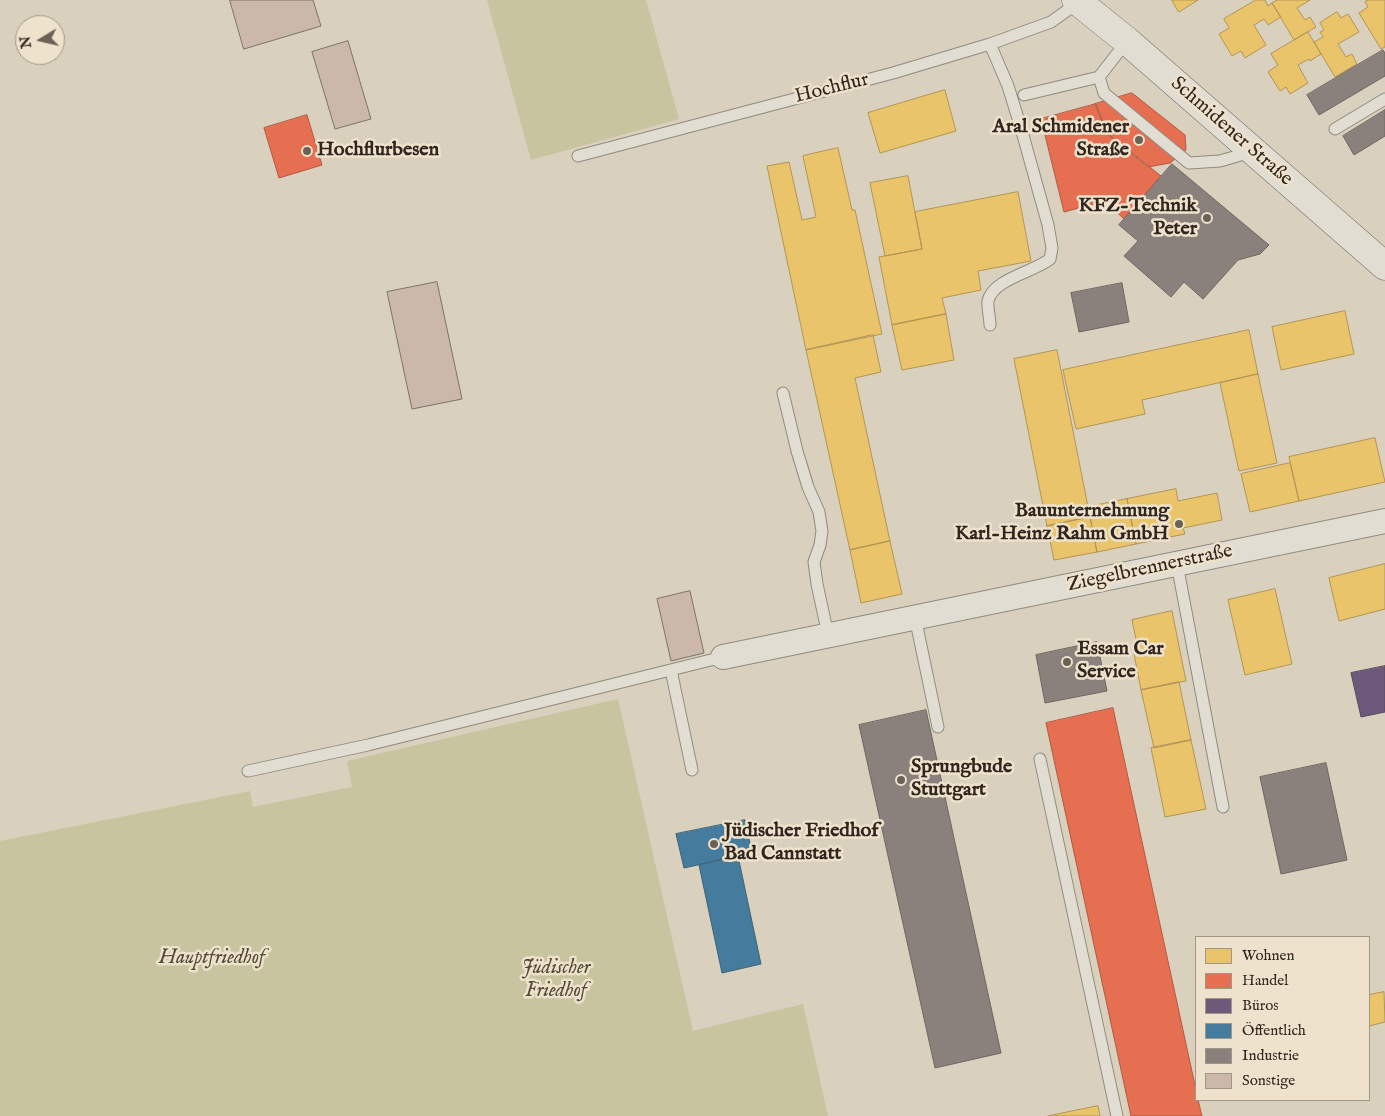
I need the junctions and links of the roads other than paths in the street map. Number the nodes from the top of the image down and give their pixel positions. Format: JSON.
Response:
{"nodes":[{"id":1,"x":1078,"y":1,"type":"edge"},
{"id":2,"x":1127,"y":41,"type":"junction"},
{"id":3,"x":990,"y":44,"type":"junction"},
{"id":4,"x":1099,"y":77,"type":"junction"},
{"id":5,"x":1024,"y":95,"type":"dead end"},
{"id":6,"x":1385,"y":100,"type":"edge"},
{"id":7,"x":1335,"y":129,"type":"dead end"},
{"id":8,"x":1252,"y":152,"type":"junction"},
{"id":9,"x":578,"y":156,"type":"dead end"},
{"id":10,"x":1385,"y":266,"type":"edge"},
{"id":11,"x":990,"y":325,"type":"dead end"},
{"id":12,"x":783,"y":393,"type":"dead end"},
{"id":13,"x":1385,"y":521,"type":"edge"},
{"id":14,"x":1177,"y":564,"type":"junction"},
{"id":15,"x":915,"y":617,"type":"junction"},
{"id":16,"x":828,"y":635,"type":"junction"},
{"id":17,"x":723,"y":657,"type":"joint"},
{"id":18,"x":671,"y":670,"type":"junction"},
{"id":19,"x":938,"y":727,"type":"dead end"},
{"id":20,"x":1040,"y":759,"type":"dead end"},
{"id":21,"x":692,"y":770,"type":"dead end"},
{"id":22,"x":248,"y":771,"type":"dead end"},
{"id":23,"x":1223,"y":807,"type":"dead end"},
{"id":24,"x":1117,"y":1116,"type":"edge"}],
"edges":[{"from":1,"to":2,"type":"main road","name":"Schmidener Straße"},
{"from":1,"to":3,"type":"lane","name":"Hochflur"},
{"from":2,"to":4,"type":"lane"},
{"from":2,"to":8,"type":"main road","name":"Schmidener Straße"},
{"from":3,"to":9,"type":"lane","name":"Hochflur"},
{"from":3,"to":11,"type":"lane"},
{"from":4,"to":5,"type":"lane"},
{"from":4,"to":8,"type":"lane"},
{"from":6,"to":7,"type":"lane"},
{"from":8,"to":10,"type":"main road","name":"Schmidener Straße"},
{"from":12,"to":16,"type":"lane"},
{"from":13,"to":14,"type":"street","name":"Ziegelbrennerstraße"},
{"from":14,"to":15,"type":"street","name":"Ziegelbrennerstraße"},
{"from":14,"to":23,"type":"lane"},
{"from":15,"to":16,"type":"street","name":"Ziegelbrennerstraße"},
{"from":15,"to":19,"type":"lane"},
{"from":16,"to":17,"type":"street","name":"Ziegelbrennerstraße"},
{"from":17,"to":18,"type":"lane"},
{"from":18,"to":21,"type":"lane"},
{"from":18,"to":22,"type":"lane"},
{"from":20,"to":24,"type":"lane"}]}
